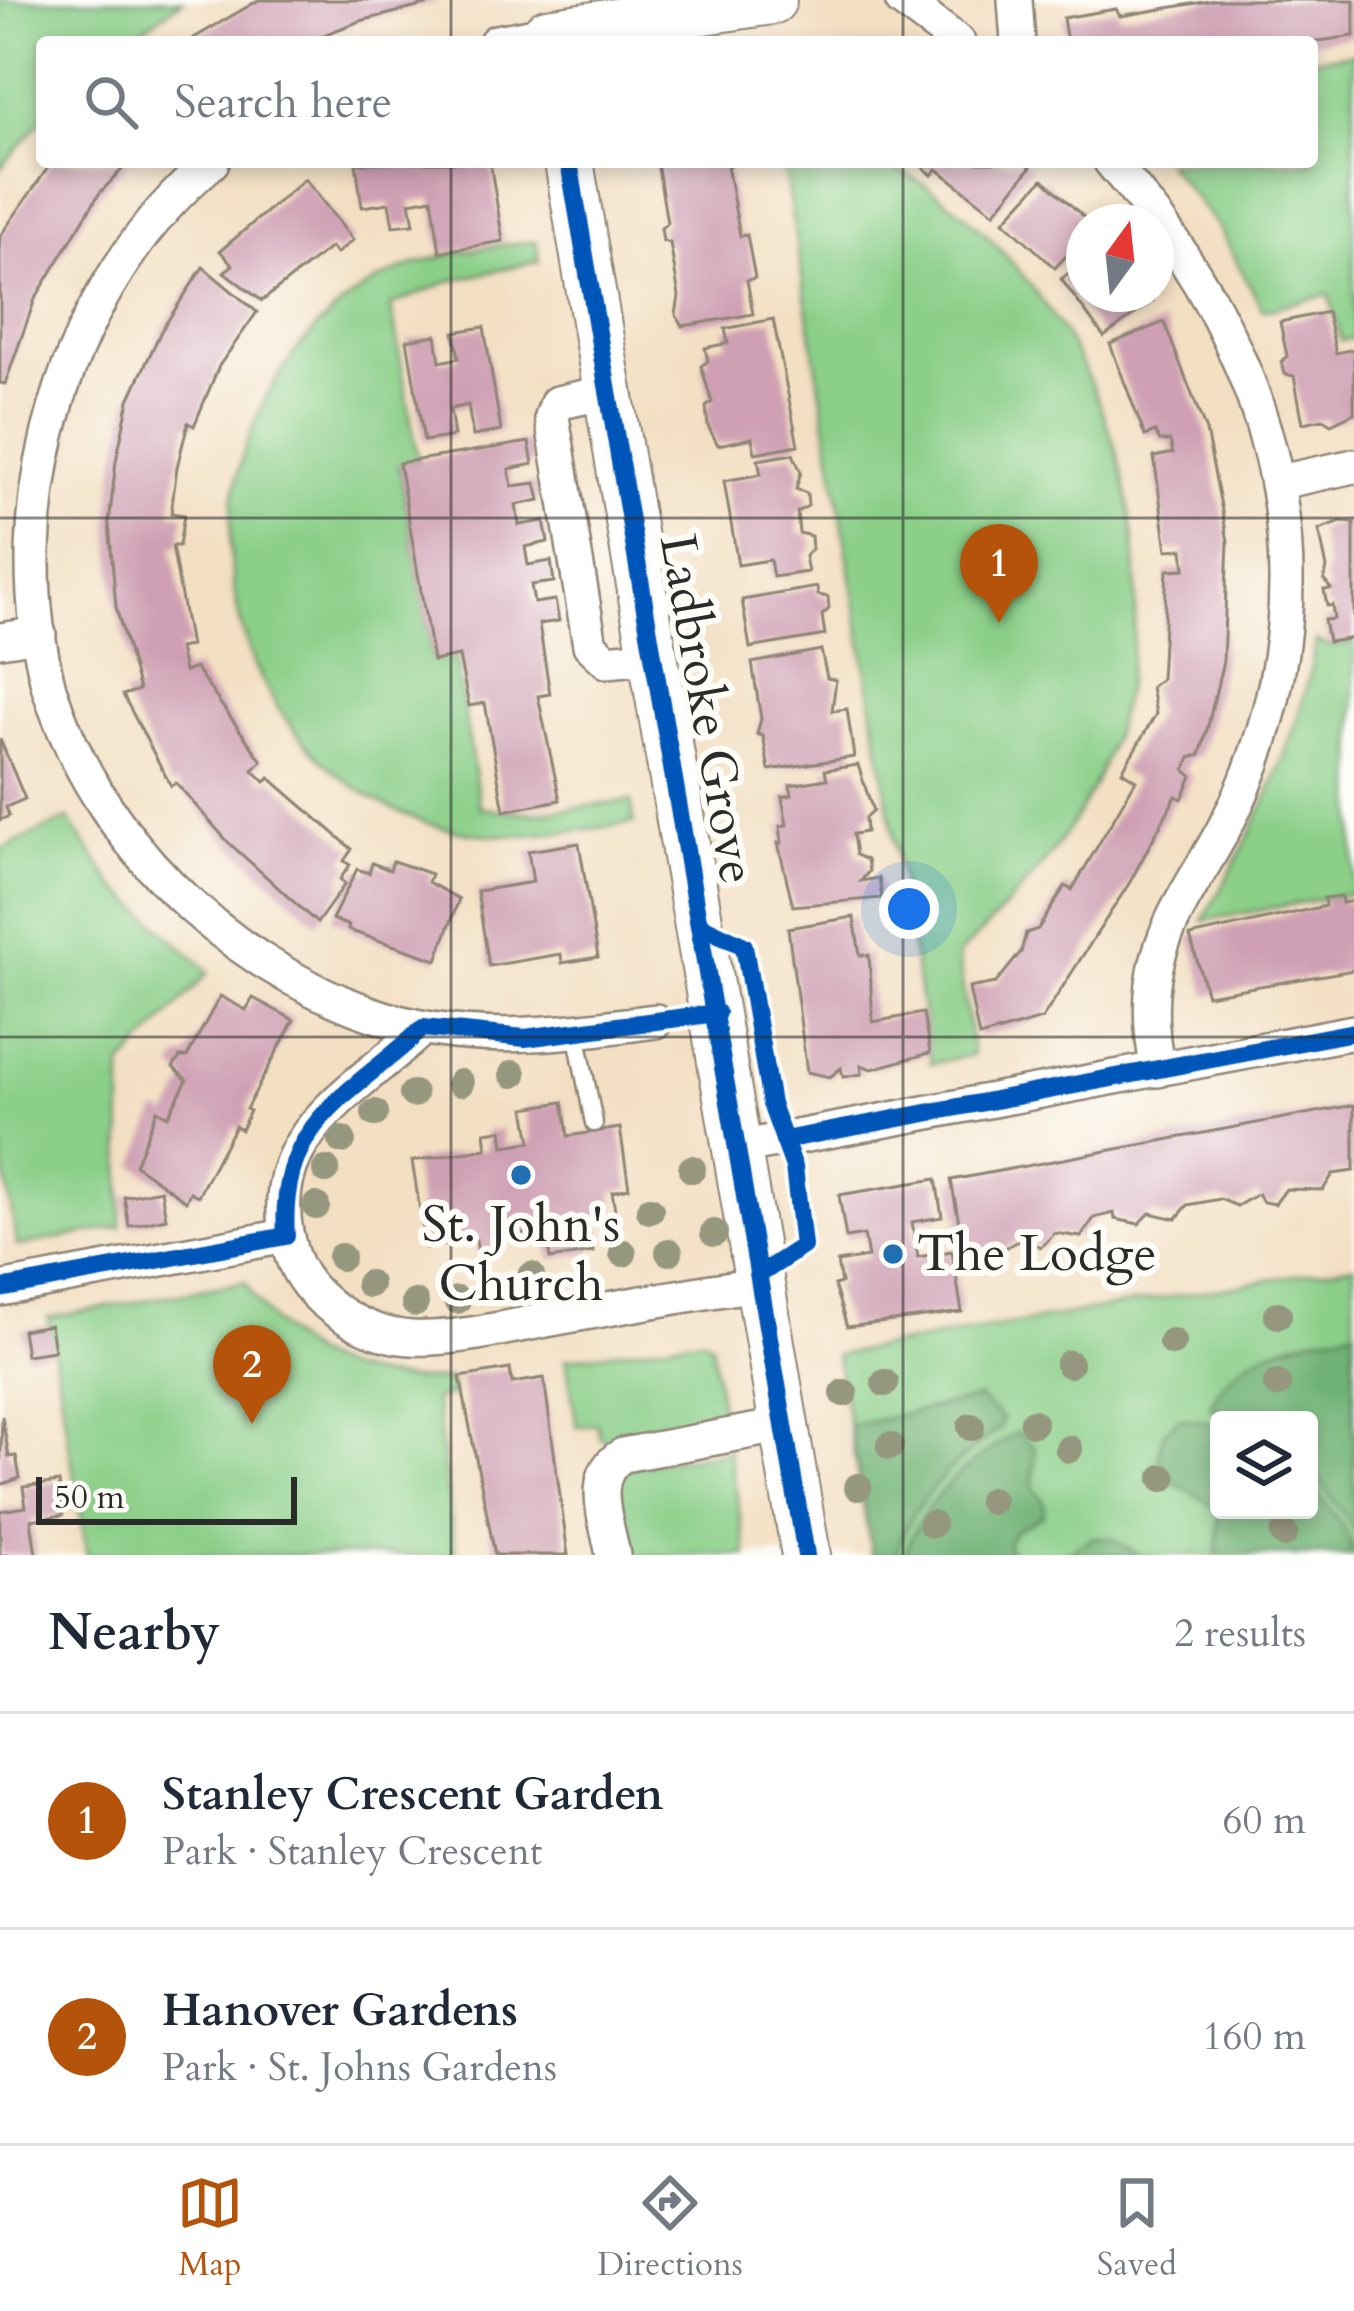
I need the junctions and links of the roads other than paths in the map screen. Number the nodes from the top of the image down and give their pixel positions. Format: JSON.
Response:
{"nodes":[{"id":1,"x":772,"y":0,"type":"edge"},
{"id":2,"x":902,"y":0,"type":"edge"},
{"id":3,"x":1015,"y":0,"type":"edge"},
{"id":4,"x":546,"y":25,"type":"edge"},
{"id":5,"x":514,"y":36,"type":"edge"},
{"id":6,"x":950,"y":36,"type":"edge"},
{"id":7,"x":1018,"y":36,"type":"edge"},
{"id":8,"x":205,"y":168,"type":"edge"},
{"id":9,"x":570,"y":168,"type":"edge"},
{"id":10,"x":1117,"y":168,"type":"edge"},
{"id":11,"x":607,"y":392,"type":"junction"},
{"id":12,"x":1354,"y":466,"type":"edge"},
{"id":13,"x":1280,"y":482,"type":"junction"},
{"id":14,"x":39,"y":634,"type":"junction"},
{"id":15,"x":0,"y":640,"type":"edge"},
{"id":16,"x":657,"y":656,"type":"junction"},
{"id":17,"x":656,"y":1022,"type":"dead end"},
{"id":18,"x":422,"y":1028,"type":"junction"},
{"id":19,"x":575,"y":1032,"type":"junction"},
{"id":20,"x":1354,"y":1032,"type":"edge"},
{"id":21,"x":1158,"y":1070,"type":"junction"},
{"id":22,"x":594,"y":1123,"type":"dead end"},
{"id":23,"x":738,"y":1148,"type":"junction"},
{"id":24,"x":286,"y":1236,"type":"junction"},
{"id":25,"x":762,"y":1282,"type":"junction"},
{"id":26,"x":0,"y":1289,"type":"edge"},
{"id":27,"x":785,"y":1425,"type":"junction"},
{"id":28,"x":613,"y":1555,"type":"edge"},
{"id":29,"x":806,"y":1555,"type":"edge"}],
"edges":[{"from":1,"to":4,"type":"main road"},
{"from":2,"to":6,"type":"street"},
{"from":3,"to":7,"type":"street"},
{"from":4,"to":5,"type":"street"},
{"from":8,"to":14,"type":"street"},
{"from":9,"to":11,"type":"main road","name":"Ladbroke Grove"},
{"from":10,"to":13,"type":"street"},
{"from":11,"to":16,"type":"main road","name":"Ladbroke Grove"},
{"from":11,"to":16,"type":"street","name":"Ladbroke Grove"},
{"from":12,"to":13,"type":"street"},
{"from":13,"to":21,"type":"street"},
{"from":14,"to":15,"type":"street"},
{"from":14,"to":18,"type":"street"},
{"from":16,"to":23,"type":"main road","name":"Ladbroke Grove"},
{"from":17,"to":19,"type":"street"},
{"from":18,"to":19,"type":"street"},
{"from":18,"to":24,"type":"street"},
{"from":19,"to":22,"type":"lane"},
{"from":20,"to":21,"type":"street"},
{"from":21,"to":23,"type":"street"},
{"from":23,"to":25,"type":"main road","name":"Ladbroke Grove"},
{"from":24,"to":25,"type":"street"},
{"from":24,"to":26,"type":"street"},
{"from":25,"to":27,"type":"main road","name":"Ladbroke Grove"},
{"from":27,"to":28,"type":"street"},
{"from":27,"to":29,"type":"main road","name":"Ladbroke Grove"}]}
